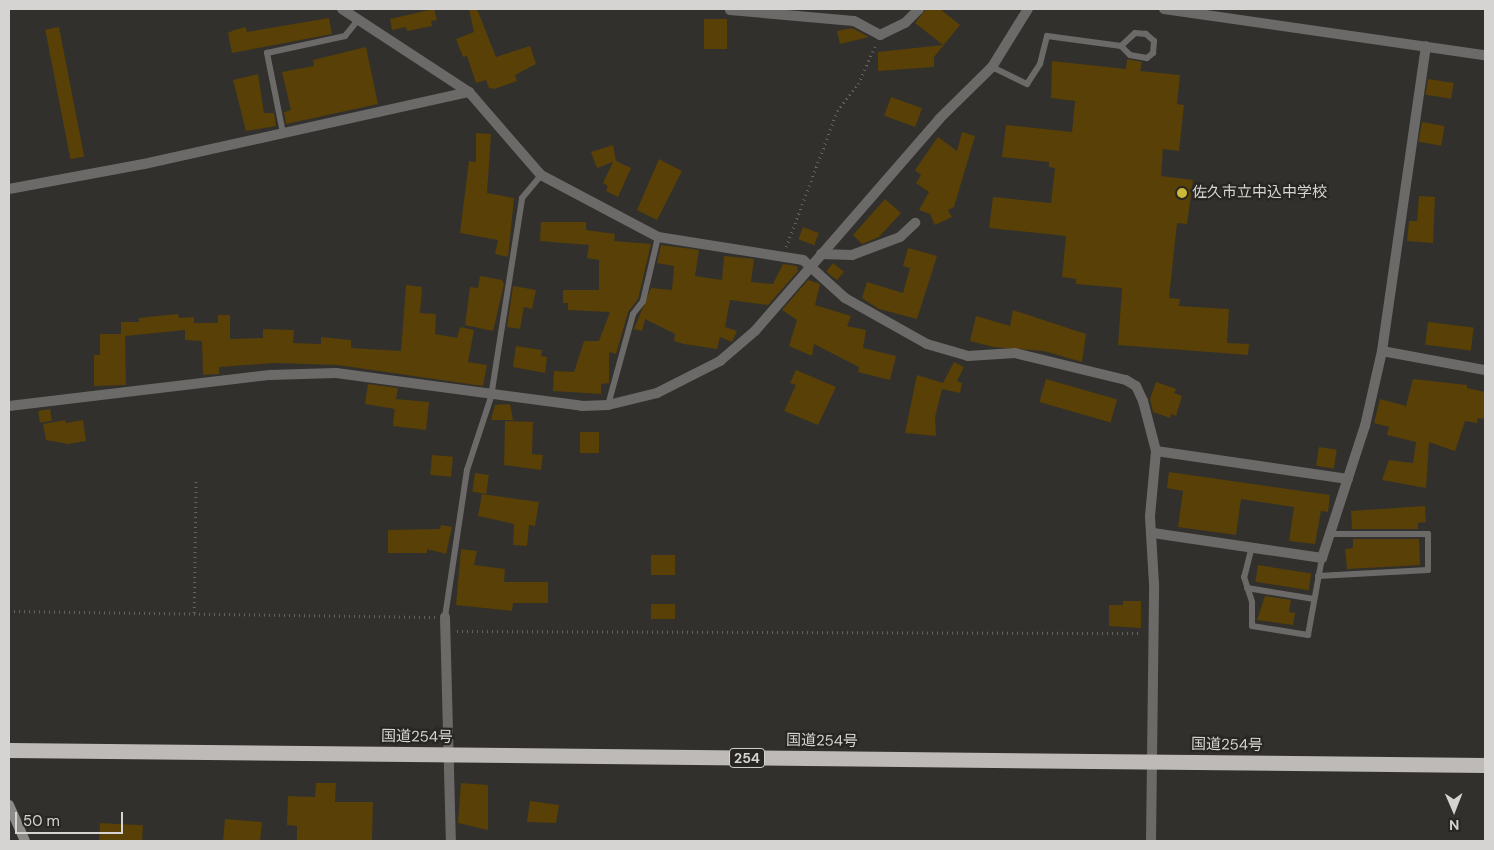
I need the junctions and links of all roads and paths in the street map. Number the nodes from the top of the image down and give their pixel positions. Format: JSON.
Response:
{"nodes":[{"id":1,"x":342,"y":9,"type":"edge"},
{"id":2,"x":919,"y":9,"type":"edge"},
{"id":3,"x":1028,"y":9,"type":"edge"},
{"id":4,"x":1164,"y":9,"type":"edge"},
{"id":5,"x":730,"y":10,"type":"edge"},
{"id":6,"x":358,"y":19,"type":"junction"},
{"id":7,"x":880,"y":35,"type":"junction"},
{"id":8,"x":1121,"y":46,"type":"junction"},
{"id":9,"x":1426,"y":46,"type":"junction"},
{"id":10,"x":1485,"y":55,"type":"edge"},
{"id":11,"x":992,"y":66,"type":"junction"},
{"id":12,"x":469,"y":92,"type":"junction"},
{"id":13,"x":283,"y":133,"type":"junction"},
{"id":14,"x":541,"y":175,"type":"junction"},
{"id":15,"x":9,"y":189,"type":"edge"},
{"id":16,"x":915,"y":222,"type":"dead end"},
{"id":17,"x":658,"y":237,"type":"junction"},
{"id":18,"x":821,"y":254,"type":"junction"},
{"id":19,"x":783,"y":256,"type":"junction"},
{"id":20,"x":811,"y":265,"type":"junction"},
{"id":21,"x":1382,"y":351,"type":"junction"},
{"id":22,"x":1485,"y":370,"type":"edge"},
{"id":23,"x":491,"y":396,"type":"junction"},
{"id":24,"x":608,"y":405,"type":"junction"},
{"id":25,"x":9,"y":406,"type":"edge"},
{"id":26,"x":1156,"y":452,"type":"junction"},
{"id":27,"x":196,"y":478,"type":"dead end"},
{"id":28,"x":1348,"y":479,"type":"junction"},
{"id":29,"x":1153,"y":533,"type":"junction"},
{"id":30,"x":1332,"y":534,"type":"junction"},
{"id":31,"x":1252,"y":546,"type":"junction"},
{"id":32,"x":1322,"y":558,"type":"junction"},
{"id":33,"x":1318,"y":576,"type":"junction"},
{"id":34,"x":1247,"y":588,"type":"junction"},
{"id":35,"x":1314,"y":599,"type":"junction"},
{"id":36,"x":9,"y":611,"type":"edge"},
{"id":37,"x":194,"y":613,"type":"junction"},
{"id":38,"x":445,"y":617,"type":"junction"},
{"id":39,"x":445,"y":631,"type":"junction"},
{"id":40,"x":1153,"y":633,"type":"junction"},
{"id":41,"x":9,"y":750,"type":"edge"},
{"id":42,"x":448,"y":755,"type":"junction"},
{"id":43,"x":1151,"y":762,"type":"junction"},
{"id":44,"x":1485,"y":765,"type":"edge"},
{"id":45,"x":9,"y":805,"type":"edge"},
{"id":46,"x":25,"y":841,"type":"edge"},
{"id":47,"x":451,"y":841,"type":"edge"},
{"id":48,"x":1151,"y":841,"type":"edge"}],
"edges":[{"from":1,"to":6,"type":"street"},
{"from":2,"to":7,"type":"street"},
{"from":3,"to":11,"type":"street"},
{"from":4,"to":9,"type":"street"},
{"from":5,"to":7,"type":"street"},
{"from":6,"to":12,"type":"street"},
{"from":6,"to":13,"type":"lane"},
{"from":7,"to":19,"type":"path"},
{"from":8,"to":8,"type":"lane"},
{"from":8,"to":11,"type":"lane"},
{"from":9,"to":10,"type":"street"},
{"from":9,"to":21,"type":"street"},
{"from":11,"to":18,"type":"street"},
{"from":12,"to":13,"type":"street"},
{"from":12,"to":14,"type":"street"},
{"from":13,"to":15,"type":"street"},
{"from":14,"to":17,"type":"street"},
{"from":14,"to":23,"type":"lane"},
{"from":16,"to":18,"type":"street"},
{"from":17,"to":19,"type":"street"},
{"from":17,"to":24,"type":"lane"},
{"from":18,"to":20,"type":"street"},
{"from":19,"to":20,"type":"street"},
{"from":20,"to":24,"type":"street"},
{"from":20,"to":26,"type":"street"},
{"from":21,"to":22,"type":"street"},
{"from":21,"to":28,"type":"street"},
{"from":23,"to":24,"type":"street"},
{"from":23,"to":25,"type":"street"},
{"from":23,"to":38,"type":"lane"},
{"from":26,"to":28,"type":"street"},
{"from":26,"to":29,"type":"street"},
{"from":27,"to":37,"type":"path"},
{"from":28,"to":30,"type":"street"},
{"from":29,"to":31,"type":"street"},
{"from":29,"to":40,"type":"street"},
{"from":30,"to":32,"type":"street"},
{"from":30,"to":33,"type":"lane"},
{"from":31,"to":32,"type":"street"},
{"from":31,"to":34,"type":"lane"},
{"from":32,"to":33,"type":"lane"},
{"from":33,"to":35,"type":"lane"},
{"from":34,"to":35,"type":"lane"},
{"from":34,"to":35,"type":"lane"},
{"from":36,"to":37,"type":"path"},
{"from":37,"to":38,"type":"path"},
{"from":38,"to":39,"type":"street"},
{"from":39,"to":40,"type":"path"},
{"from":39,"to":42,"type":"street"},
{"from":40,"to":43,"type":"street"},
{"from":41,"to":42,"type":"highway","name":"国道254号","number":"254"},
{"from":42,"to":43,"type":"highway","name":"国道254号","number":"254"},
{"from":42,"to":47,"type":"street"},
{"from":43,"to":44,"type":"highway","name":"国道254号","number":"254"},
{"from":43,"to":48,"type":"street"},
{"from":45,"to":46,"type":"street"}]}
